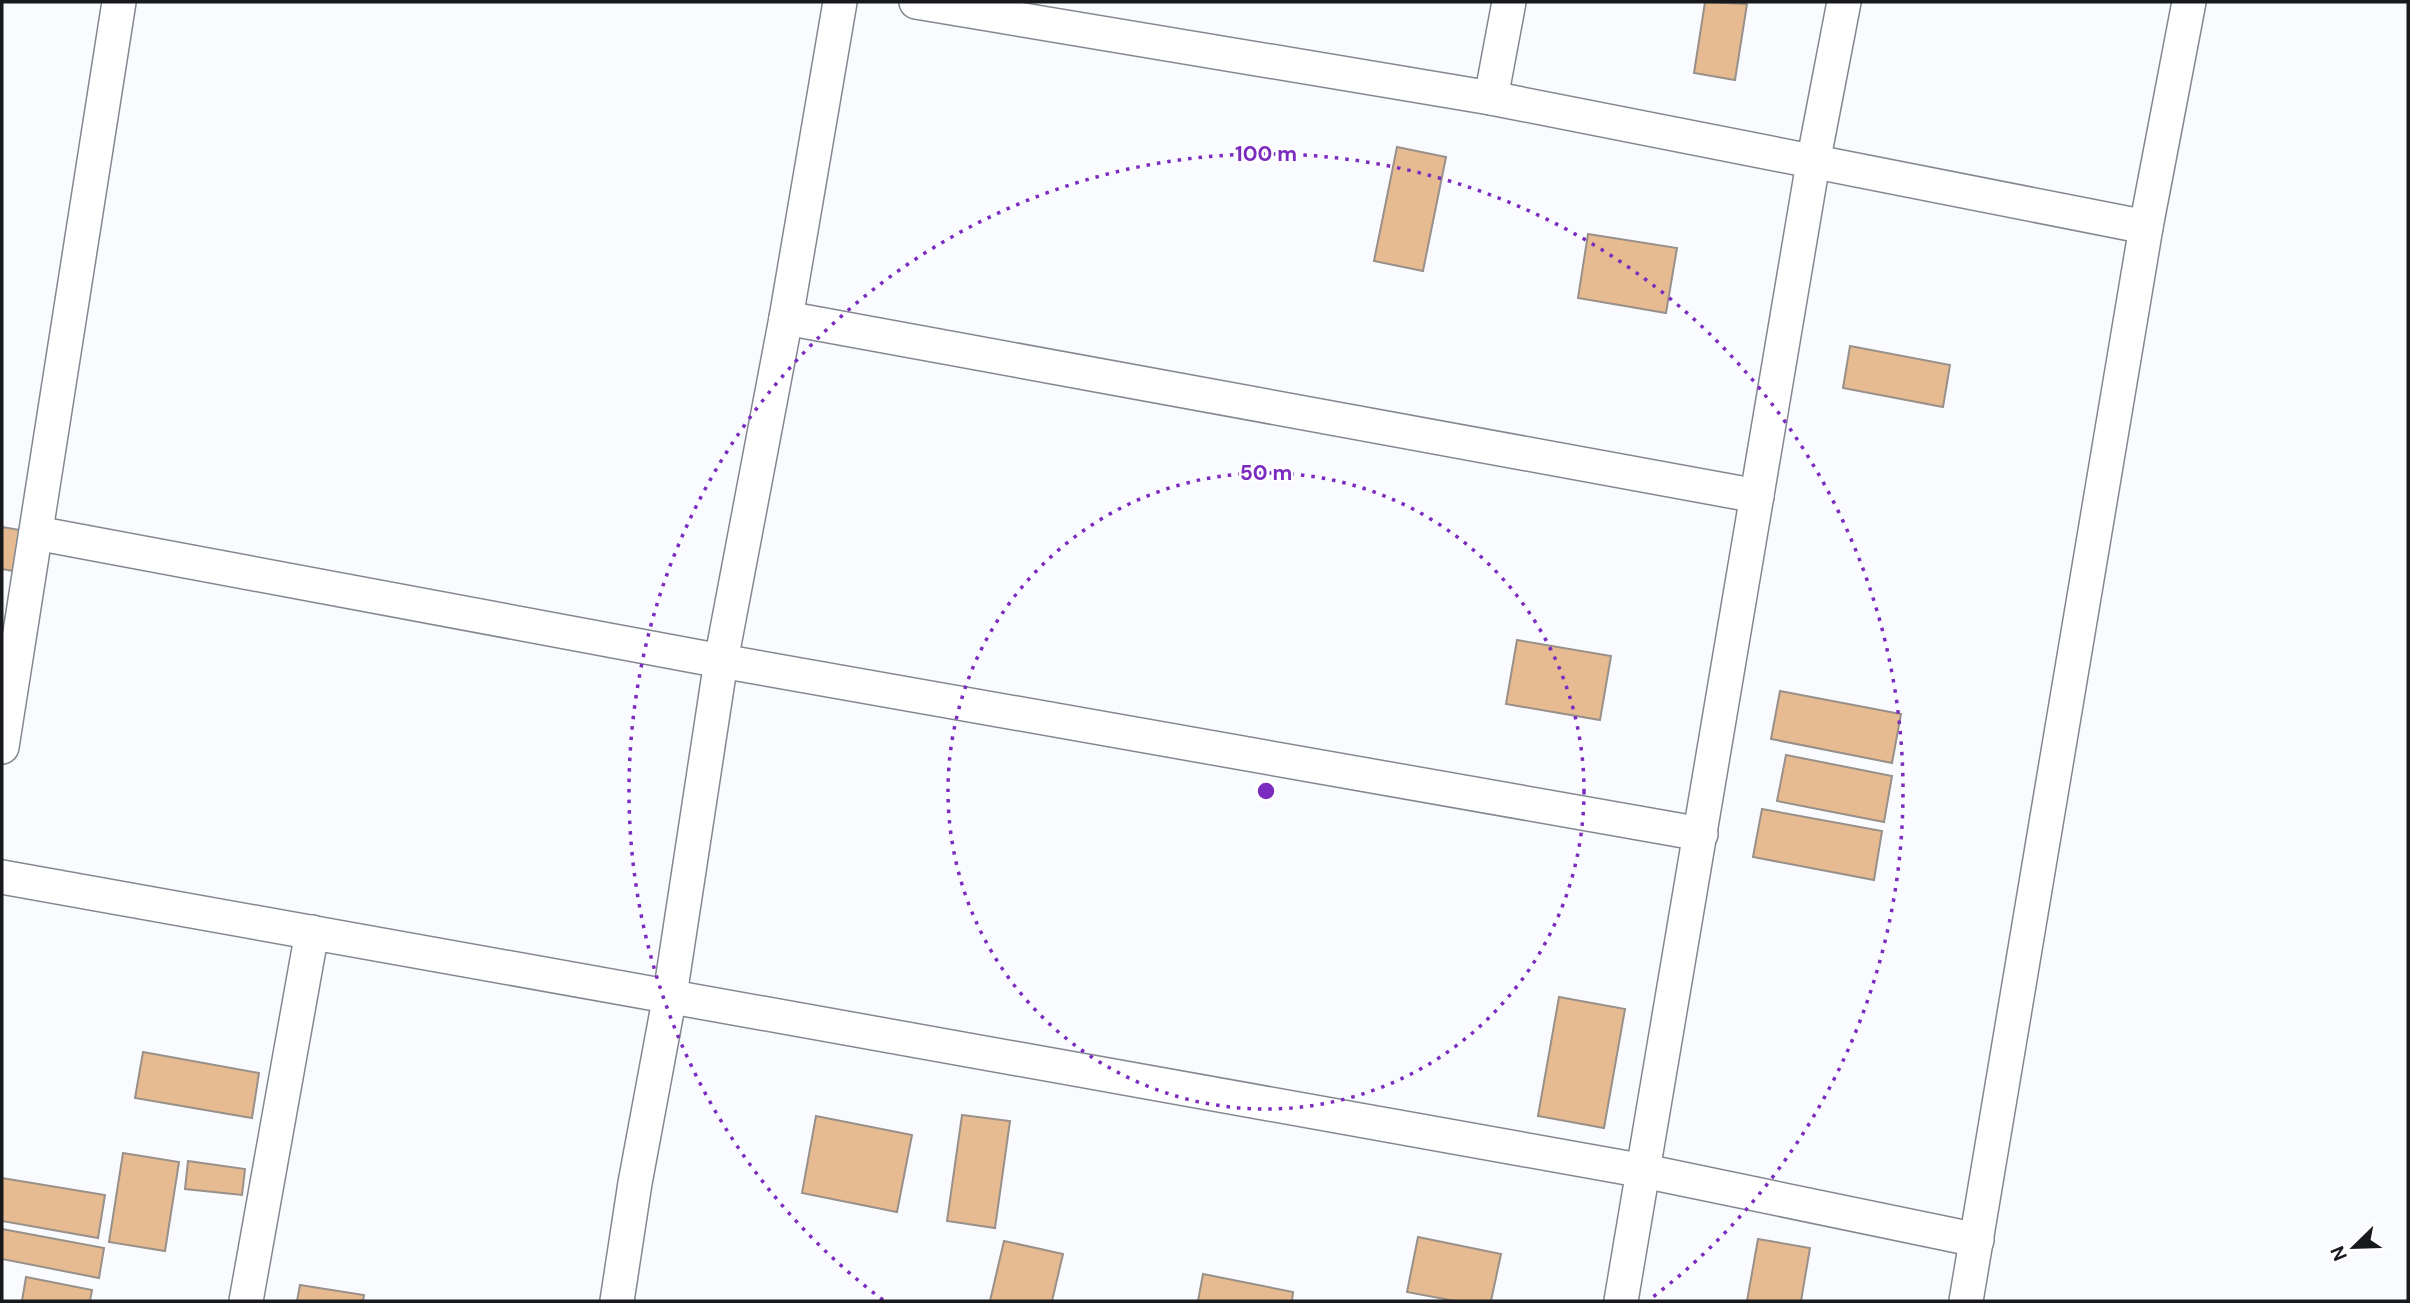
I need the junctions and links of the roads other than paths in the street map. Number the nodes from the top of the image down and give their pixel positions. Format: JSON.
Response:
{"nodes":[{"id":1,"x":119,"y":2,"type":"edge"},
{"id":2,"x":840,"y":2,"type":"edge"},
{"id":3,"x":916,"y":2,"type":"edge"},
{"id":4,"x":1509,"y":2,"type":"edge"},
{"id":5,"x":1844,"y":2,"type":"edge"},
{"id":6,"x":2189,"y":2,"type":"edge"},
{"id":7,"x":1492,"y":98,"type":"junction"},
{"id":8,"x":1813,"y":163,"type":"junction"},
{"id":9,"x":2146,"y":228,"type":"junction"},
{"id":10,"x":786,"y":318,"type":"junction"},
{"id":11,"x":1757,"y":496,"type":"junction"},
{"id":12,"x":36,"y":533,"type":"junction"},
{"id":13,"x":721,"y":661,"type":"junction"},
{"id":14,"x":2,"y":747,"type":"edge"},
{"id":15,"x":1700,"y":834,"type":"junction"},
{"id":16,"x":2,"y":877,"type":"edge"},
{"id":17,"x":312,"y":932,"type":"junction"},
{"id":18,"x":670,"y":995,"type":"junction"},
{"id":19,"x":1644,"y":1171,"type":"junction"},
{"id":20,"x":1977,"y":1240,"type":"junction"},
{"id":21,"x":246,"y":1301,"type":"edge"},
{"id":22,"x":617,"y":1301,"type":"edge"},
{"id":23,"x":1622,"y":1301,"type":"edge"},
{"id":24,"x":1966,"y":1301,"type":"edge"}],
"edges":[{"from":1,"to":12,"type":"street"},
{"from":2,"to":10,"type":"street"},
{"from":3,"to":7,"type":"street"},
{"from":4,"to":7,"type":"street"},
{"from":5,"to":8,"type":"street"},
{"from":6,"to":9,"type":"street"},
{"from":7,"to":8,"type":"street"},
{"from":8,"to":9,"type":"street"},
{"from":8,"to":11,"type":"street"},
{"from":9,"to":20,"type":"street"},
{"from":10,"to":11,"type":"street"},
{"from":10,"to":13,"type":"street"},
{"from":11,"to":15,"type":"street"},
{"from":12,"to":13,"type":"street"},
{"from":12,"to":14,"type":"street"},
{"from":13,"to":15,"type":"street"},
{"from":13,"to":18,"type":"street"},
{"from":15,"to":19,"type":"street"},
{"from":16,"to":17,"type":"street"},
{"from":17,"to":18,"type":"street"},
{"from":17,"to":21,"type":"street"},
{"from":18,"to":19,"type":"street"},
{"from":18,"to":22,"type":"street"},
{"from":19,"to":20,"type":"street"},
{"from":19,"to":23,"type":"street"},
{"from":20,"to":24,"type":"street"}]}
